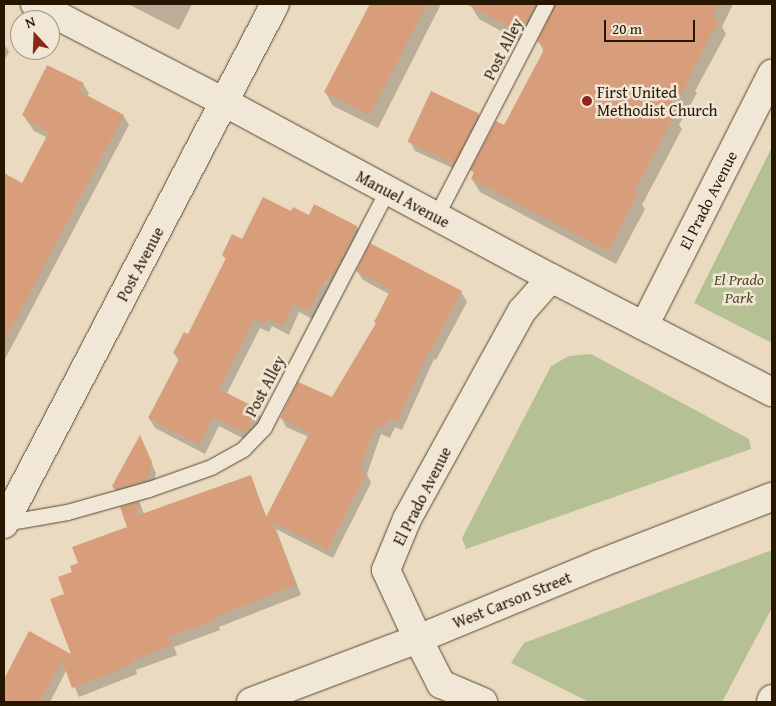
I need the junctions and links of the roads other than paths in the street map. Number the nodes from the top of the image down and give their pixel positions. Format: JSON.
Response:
{"nodes":[{"id":1,"x":35,"y":4,"type":"edge"},
{"id":2,"x":275,"y":4,"type":"edge"},
{"id":3,"x":546,"y":4,"type":"edge"},
{"id":4,"x":772,"y":74,"type":"edge"},
{"id":5,"x":224,"y":102,"type":"junction"},
{"id":6,"x":387,"y":191,"type":"junction"},
{"id":7,"x":436,"y":216,"type":"junction"},
{"id":8,"x":551,"y":278,"type":"junction"},
{"id":9,"x":644,"y":326,"type":"junction"},
{"id":10,"x":772,"y":392,"type":"edge"},
{"id":11,"x":772,"y":497,"type":"edge"},
{"id":12,"x":4,"y":524,"type":"edge"},
{"id":13,"x":418,"y":639,"type":"junction"},
{"id":14,"x":251,"y":702,"type":"edge"},
{"id":15,"x":483,"y":702,"type":"edge"}],
"edges":[{"from":1,"to":5,"type":"street","name":"Manuel Avenue"},
{"from":2,"to":5,"type":"street","name":"Post Avenue"},
{"from":3,"to":7,"type":"lane","name":"Post Alley"},
{"from":4,"to":9,"type":"street","name":"El Prado Avenue"},
{"from":5,"to":6,"type":"street","name":"Manuel Avenue"},
{"from":5,"to":12,"type":"street","name":"Post Avenue"},
{"from":6,"to":7,"type":"street","name":"Manuel Avenue"},
{"from":6,"to":12,"type":"lane","name":"Post Alley"},
{"from":7,"to":8,"type":"street","name":"Manuel Avenue"},
{"from":8,"to":9,"type":"street","name":"Manuel Avenue"},
{"from":8,"to":13,"type":"street","name":"El Prado Avenue"},
{"from":9,"to":10,"type":"street","name":"Manuel Avenue"},
{"from":11,"to":13,"type":"street","name":"West Carson Street"},
{"from":13,"to":14,"type":"street","name":"West Carson Street"},
{"from":13,"to":15,"type":"street","name":"El Prado Avenue"}]}
